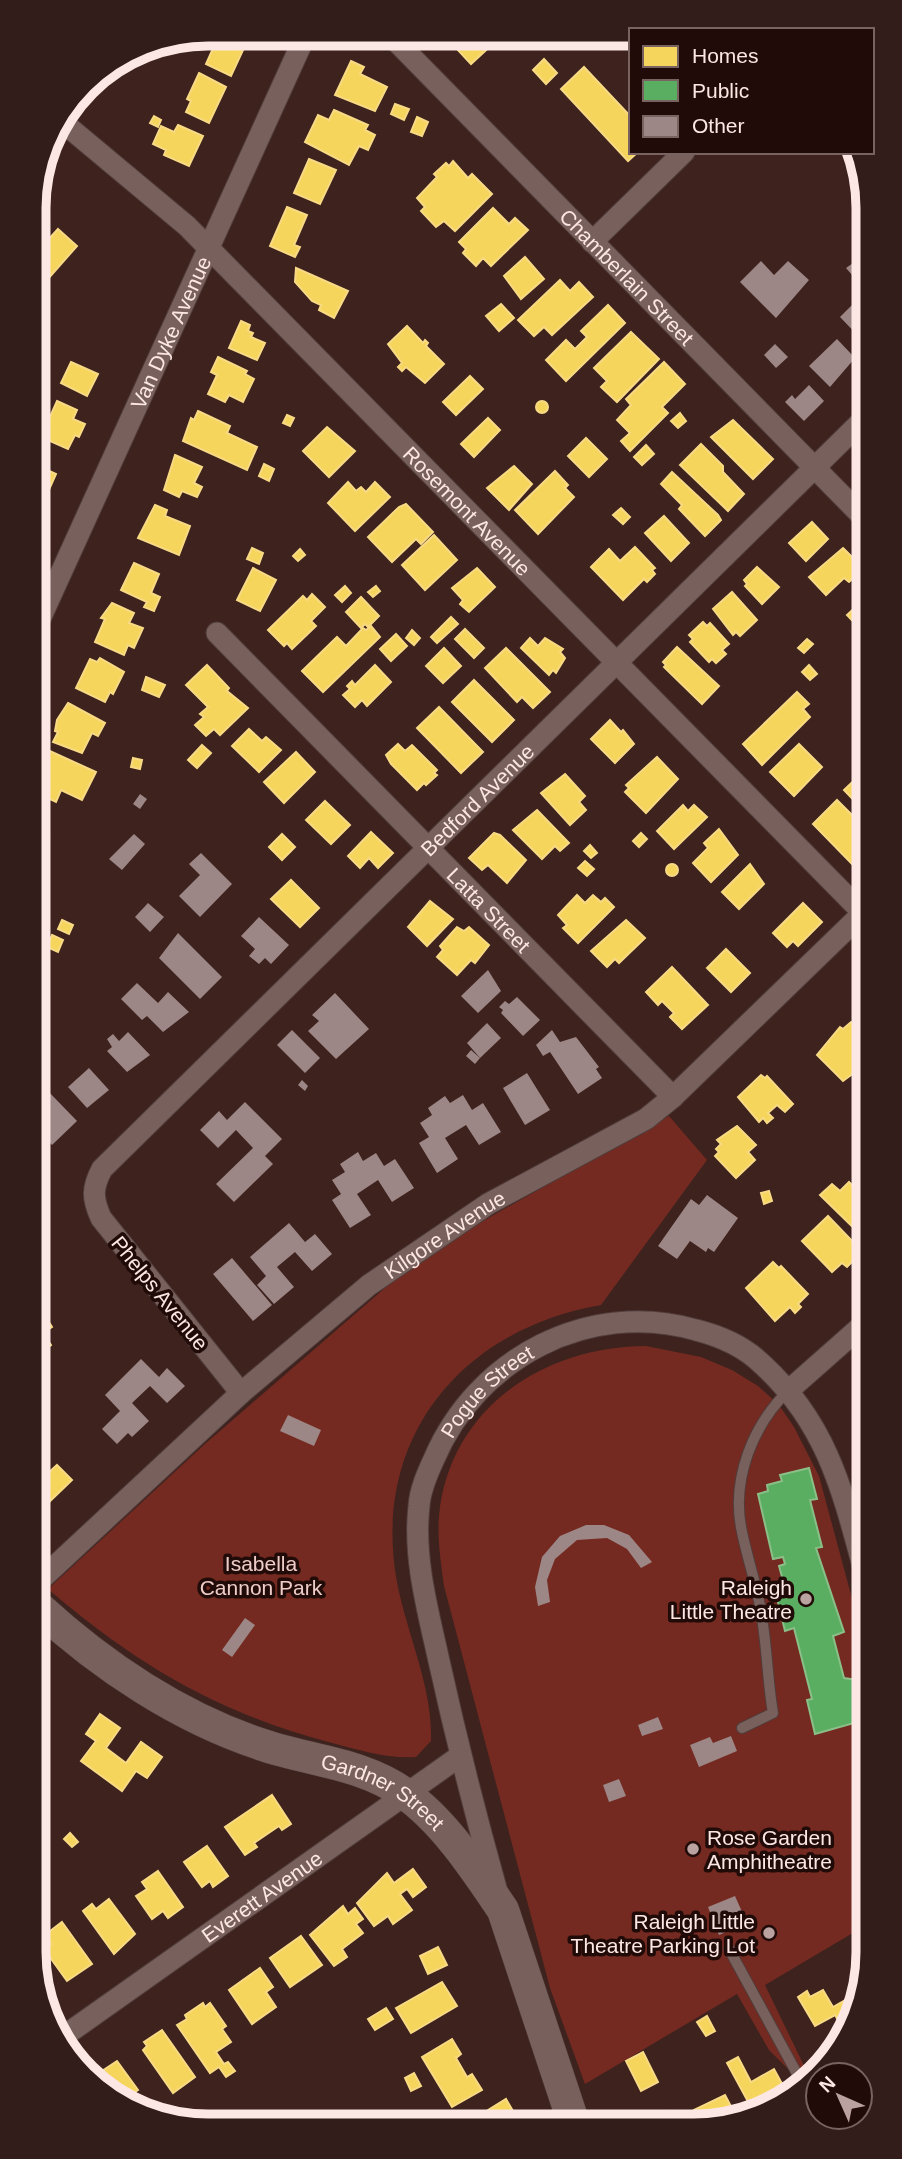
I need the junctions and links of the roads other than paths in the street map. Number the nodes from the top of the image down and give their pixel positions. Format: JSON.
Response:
{"nodes":[{"id":1,"x":301,"y":46,"type":"edge"},
{"id":2,"x":401,"y":46,"type":"edge"},
{"id":3,"x":68,"y":127,"type":"edge"},
{"id":4,"x":682,"y":154,"type":"edge"},
{"id":5,"x":592,"y":242,"type":"junction"},
{"id":6,"x":209,"y":249,"type":"junction"},
{"id":7,"x":856,"y":427,"type":"edge"},
{"id":8,"x":815,"y":467,"type":"junction"},
{"id":9,"x":856,"y":510,"type":"edge"},
{"id":10,"x":46,"y":606,"type":"edge"},
{"id":11,"x":217,"y":633,"type":"dead end"},
{"id":12,"x":615,"y":662,"type":"junction"},
{"id":13,"x":429,"y":847,"type":"junction"},
{"id":14,"x":856,"y":904,"type":"edge"},
{"id":15,"x":856,"y":920,"type":"edge"},
{"id":16,"x":673,"y":1097,"type":"junction"},
{"id":17,"x":94,"y":1185,"type":"joint"},
{"id":18,"x":856,"y":1331,"type":"edge"},
{"id":19,"x":788,"y":1391,"type":"junction"},
{"id":20,"x":241,"y":1393,"type":"junction"},
{"id":21,"x":856,"y":1544,"type":"edge"},
{"id":22,"x":46,"y":1575,"type":"edge"},
{"id":23,"x":46,"y":1614,"type":"edge"},
{"id":24,"x":742,"y":1728,"type":"dead end"},
{"id":25,"x":460,"y":1756,"type":"junction"},
{"id":26,"x":404,"y":1793,"type":"junction"},
{"id":27,"x":503,"y":1910,"type":"junction"},
{"id":28,"x":729,"y":1949,"type":"dead end"},
{"id":29,"x":68,"y":2033,"type":"edge"},
{"id":30,"x":798,"y":2075,"type":"edge"},
{"id":31,"x":571,"y":2114,"type":"edge"}],
"edges":[{"from":1,"to":6,"type":"street","name":"Van Dyke Avenue"},
{"from":2,"to":5,"type":"street","name":"Chamberlain Street"},
{"from":3,"to":6,"type":"street","name":"Rosemont Avenue"},
{"from":4,"to":5,"type":"street"},
{"from":5,"to":8,"type":"street","name":"Chamberlain Street"},
{"from":6,"to":10,"type":"street","name":"Van Dyke Avenue"},
{"from":6,"to":12,"type":"street","name":"Rosemont Avenue"},
{"from":7,"to":8,"type":"street","name":"Bedford Avenue"},
{"from":8,"to":9,"type":"street","name":"Chamberlain Street"},
{"from":8,"to":12,"type":"street","name":"Bedford Avenue"},
{"from":11,"to":13,"type":"street","name":"Latta Street"},
{"from":12,"to":13,"type":"street","name":"Bedford Avenue"},
{"from":12,"to":14,"type":"street","name":"Rosemont Avenue"},
{"from":13,"to":16,"type":"street","name":"Latta Street"},
{"from":13,"to":17,"type":"street","name":"Bedford Avenue"},
{"from":15,"to":16,"type":"street","name":"Kilgore Avenue"},
{"from":16,"to":20,"type":"street","name":"Kilgore Avenue"},
{"from":17,"to":20,"type":"street","name":"Phelps Avenue"},
{"from":18,"to":19,"type":"street"},
{"from":19,"to":21,"type":"street","name":"Pogue Street"},
{"from":19,"to":24,"type":"lane"},
{"from":19,"to":25,"type":"street","name":"Pogue Street"},
{"from":20,"to":22,"type":"street","name":"Kilgore Avenue"},
{"from":23,"to":26,"type":"street","name":"Gardner Street"},
{"from":25,"to":26,"type":"street","name":"Everett Avenue"},
{"from":25,"to":27,"type":"street","name":"Pogue Street"},
{"from":26,"to":27,"type":"street","name":"Gardner Street"},
{"from":26,"to":29,"type":"street","name":"Everett Avenue"},
{"from":27,"to":31,"type":"street","name":"Gardner Street"},
{"from":28,"to":30,"type":"lane"}]}
